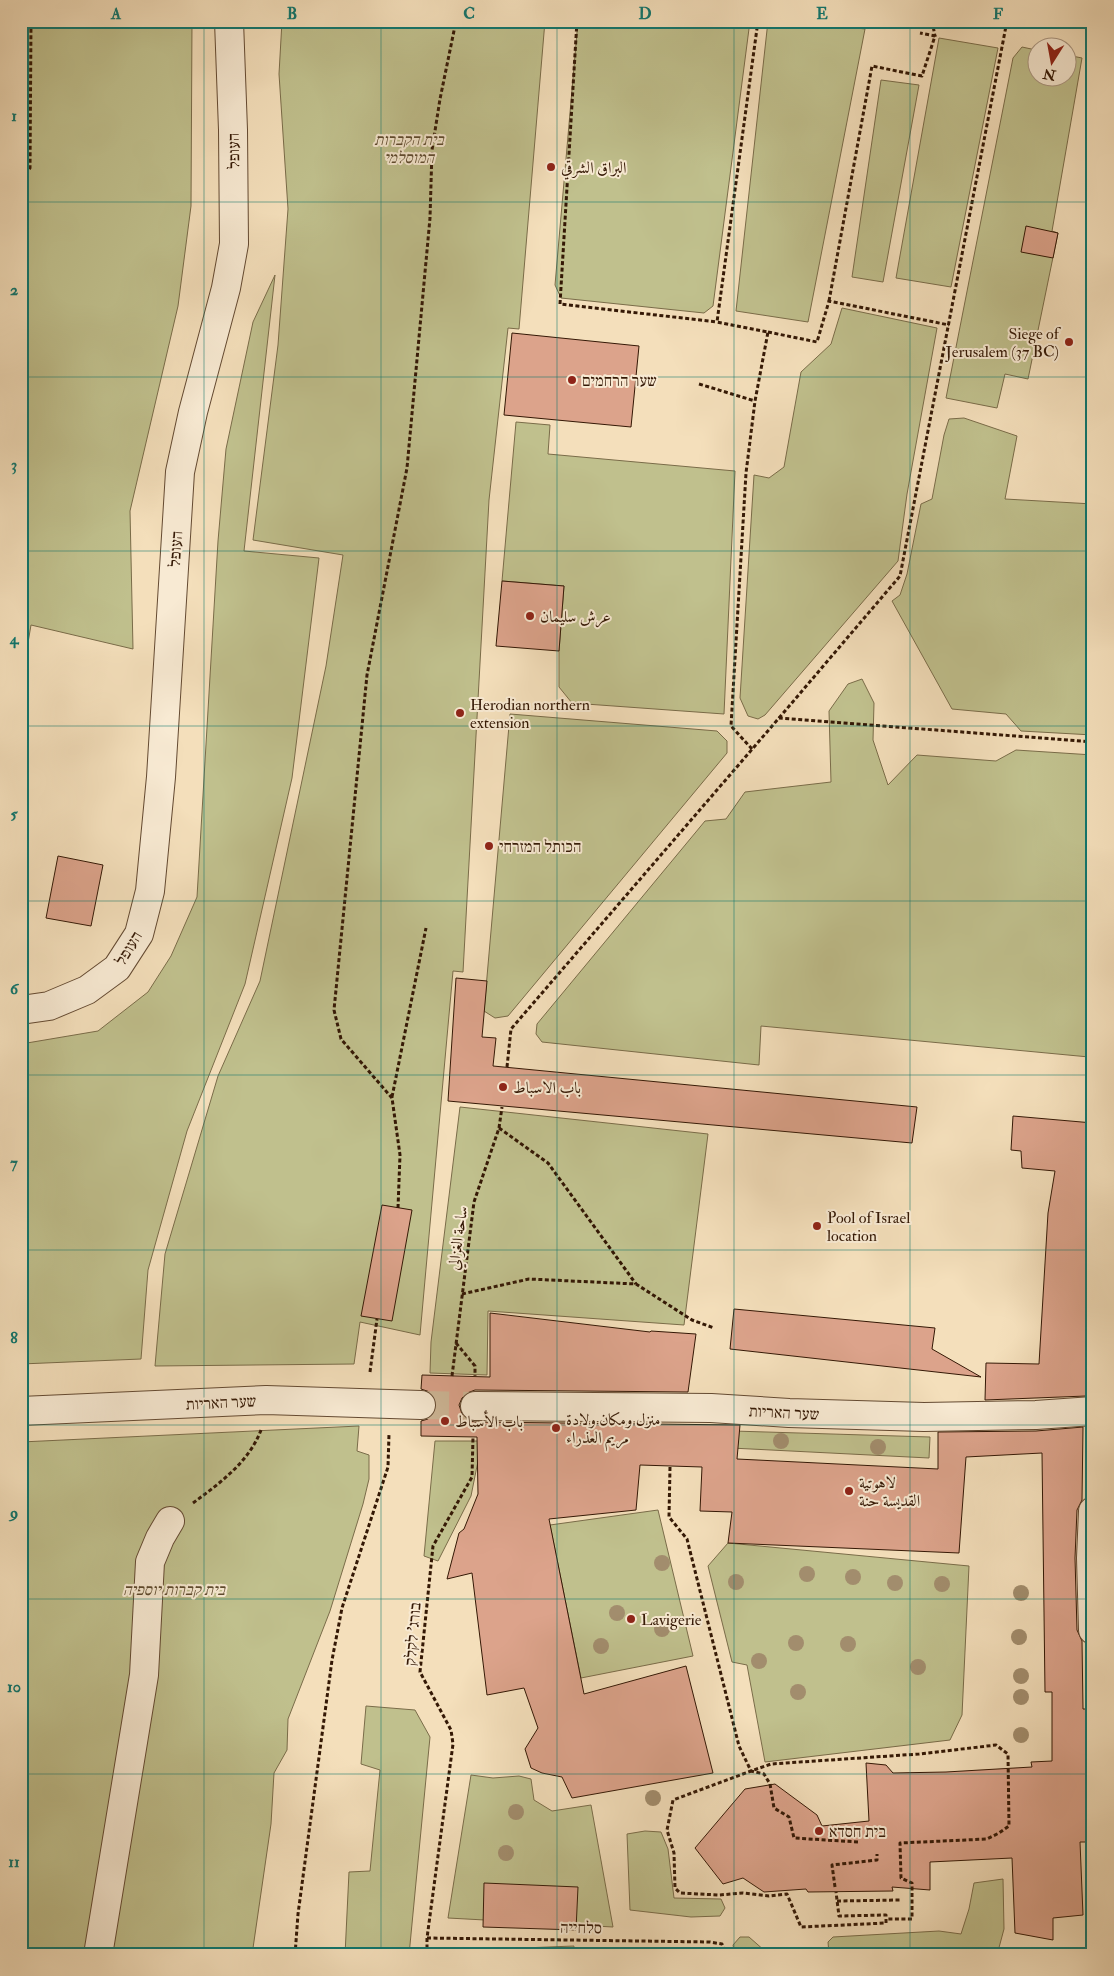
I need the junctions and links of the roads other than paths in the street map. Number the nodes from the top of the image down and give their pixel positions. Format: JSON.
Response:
{"nodes":[{"id":1,"x":228,"y":21,"type":"edge"},
{"id":2,"x":21,"y":1010,"type":"edge"},
{"id":3,"x":421,"y":1405,"type":"tunnel mouth"},
{"id":4,"x":475,"y":1406,"type":"tunnel mouth"},
{"id":5,"x":21,"y":1411,"type":"edge"},
{"id":6,"x":1093,"y":1411,"type":"edge"},
{"id":7,"x":1093,"y":1511,"type":"edge"},
{"id":8,"x":170,"y":1521,"type":"road end"},
{"id":9,"x":1093,"y":1630,"type":"edge"},
{"id":10,"x":98,"y":1955,"type":"edge"}],
"edges":[{"from":1,"to":2,"type":"street","name":"העופל"},
{"from":3,"to":5,"type":"street","name":"שער האריות"},
{"from":4,"to":6,"type":"street","name":"שער האריות"},
{"from":7,"to":9,"type":"street"},
{"from":8,"to":10,"type":"street"}]}
